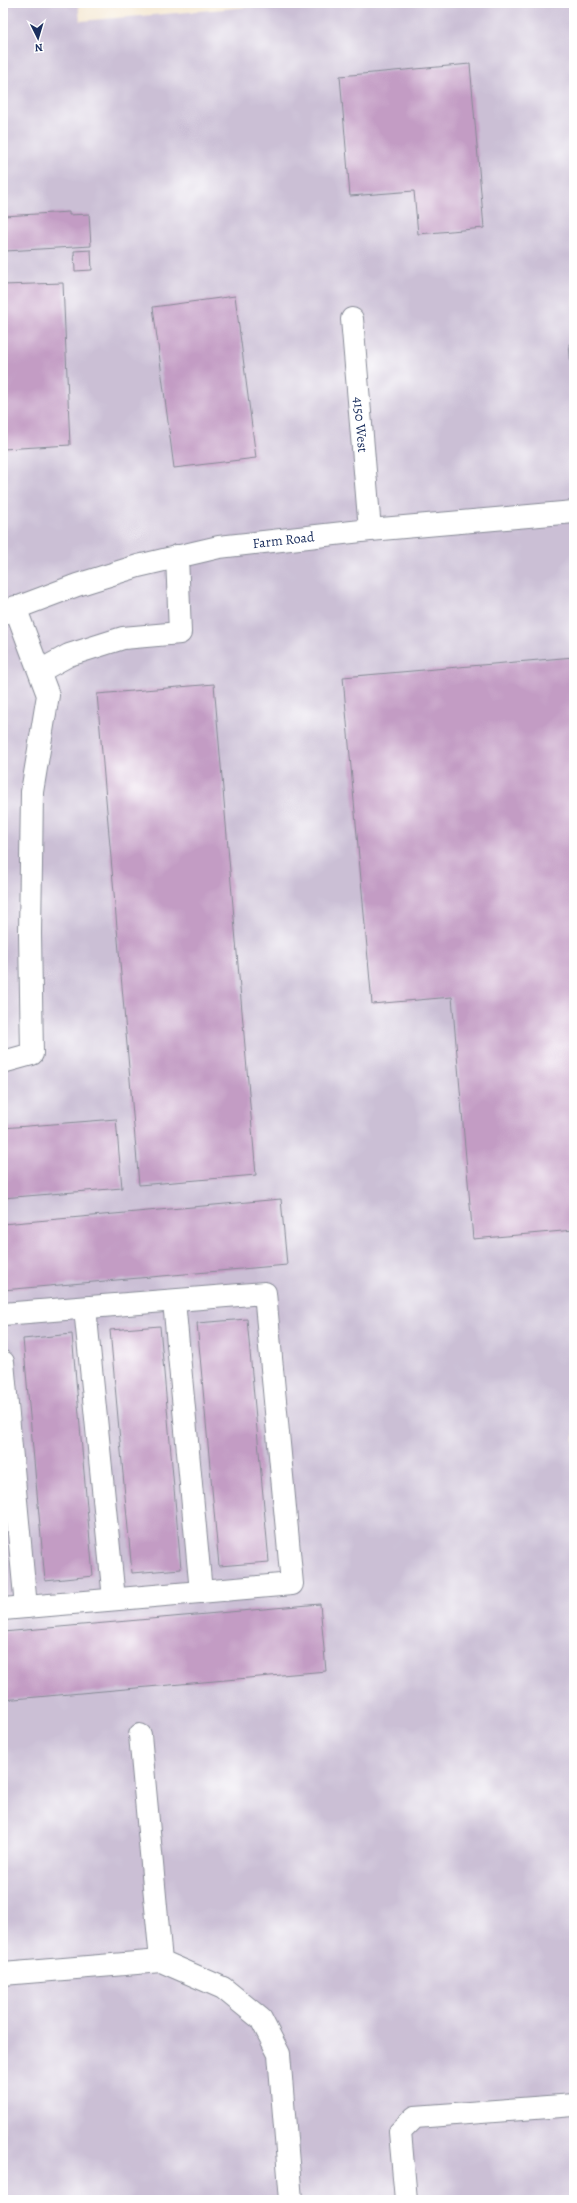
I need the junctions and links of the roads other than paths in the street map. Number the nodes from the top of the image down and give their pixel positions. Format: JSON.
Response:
{"nodes":[{"id":1,"x":352,"y":319,"type":"dead end"},
{"id":2,"x":574,"y":512,"type":"edge"},
{"id":3,"x":370,"y":530,"type":"junction"},
{"id":4,"x":177,"y":556,"type":"junction"},
{"id":5,"x":9,"y":610,"type":"edge"},
{"id":6,"x":40,"y":671,"type":"junction"},
{"id":7,"x":3,"y":1062,"type":"edge"},
{"id":8,"x":174,"y":1301,"type":"junction"},
{"id":9,"x":85,"y":1308,"type":"junction"},
{"id":10,"x":3,"y":1314,"type":"edge"},
{"id":11,"x":3,"y":1362,"type":"edge"},
{"id":12,"x":201,"y":1592,"type":"junction"},
{"id":13,"x":114,"y":1599,"type":"junction"},
{"id":14,"x":26,"y":1607,"type":"junction"},
{"id":15,"x":3,"y":1609,"type":"edge"},
{"id":16,"x":140,"y":1735,"type":"dead end"},
{"id":17,"x":162,"y":1961,"type":"junction"},
{"id":18,"x":3,"y":1974,"type":"edge"},
{"id":19,"x":574,"y":2105,"type":"edge"},
{"id":20,"x":291,"y":2200,"type":"edge"},
{"id":21,"x":406,"y":2200,"type":"edge"}],
"edges":[{"from":1,"to":3,"type":"street","name":"4150 West"},
{"from":2,"to":3,"type":"street","name":"Farm Road"},
{"from":3,"to":4,"type":"street","name":"Farm Road"},
{"from":4,"to":5,"type":"street","name":"Farm Road"},
{"from":4,"to":6,"type":"street"},
{"from":5,"to":6,"type":"street"},
{"from":6,"to":7,"type":"street"},
{"from":8,"to":9,"type":"street"},
{"from":8,"to":12,"type":"street"},
{"from":8,"to":12,"type":"street"},
{"from":9,"to":10,"type":"street"},
{"from":9,"to":13,"type":"street"},
{"from":11,"to":14,"type":"street"},
{"from":12,"to":13,"type":"street"},
{"from":13,"to":14,"type":"street"},
{"from":14,"to":15,"type":"street"},
{"from":16,"to":17,"type":"street"},
{"from":17,"to":18,"type":"street"},
{"from":17,"to":20,"type":"street"},
{"from":19,"to":21,"type":"street"}]}
